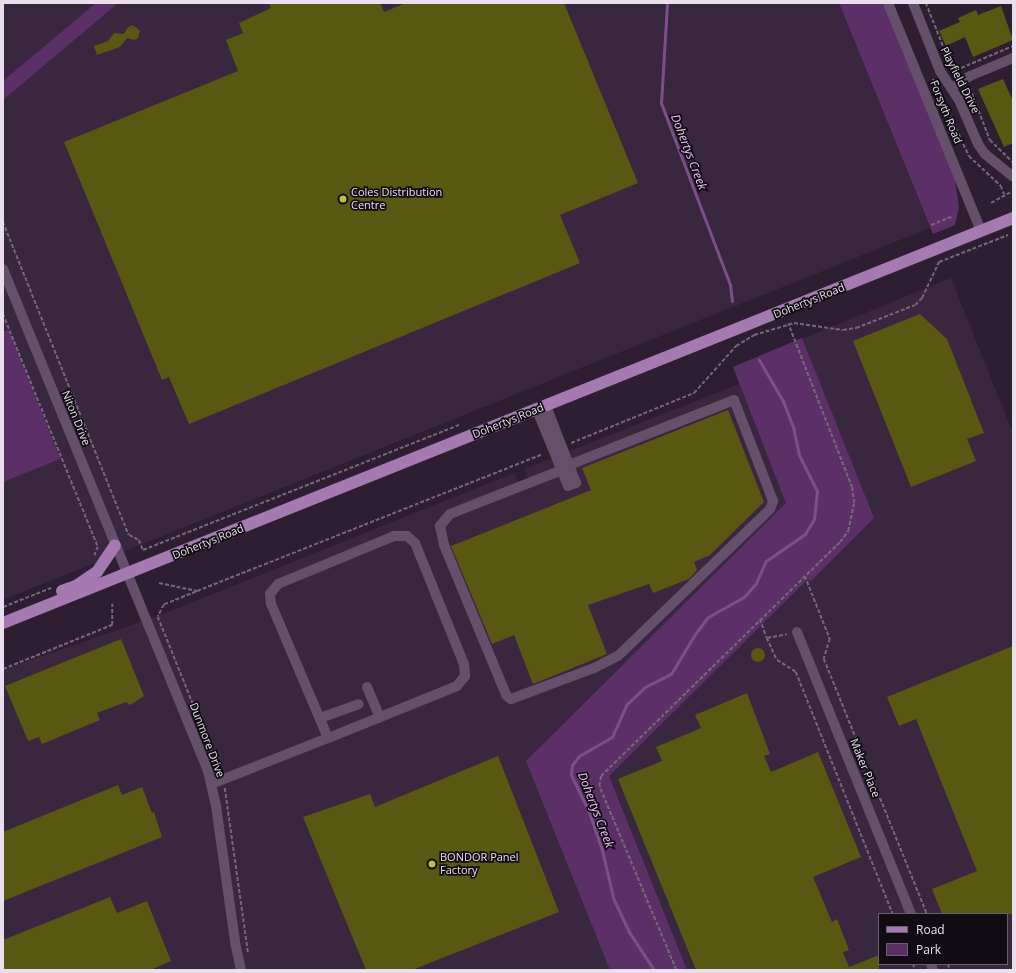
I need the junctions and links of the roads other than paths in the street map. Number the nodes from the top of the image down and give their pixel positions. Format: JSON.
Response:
{"nodes":[{"id":1,"x":888,"y":3,"type":"edge"},
{"id":2,"x":913,"y":3,"type":"edge"},
{"id":3,"x":1013,"y":58,"type":"edge"},
{"id":4,"x":951,"y":88,"type":"junction"},
{"id":5,"x":1013,"y":177,"type":"edge"},
{"id":6,"x":1013,"y":218,"type":"edge"},
{"id":7,"x":981,"y":231,"type":"junction"},
{"id":8,"x":3,"y":270,"type":"edge"},
{"id":9,"x":542,"y":408,"type":"junction"},
{"id":10,"x":566,"y":468,"type":"junction"},
{"id":11,"x":115,"y":545,"type":"junction"},
{"id":12,"x":127,"y":575,"type":"junction"},
{"id":13,"x":3,"y":614,"type":"edge"},
{"id":14,"x":3,"y":624,"type":"edge"},
{"id":15,"x":797,"y":632,"type":"road end"},
{"id":16,"x":367,"y":687,"type":"dead end"},
{"id":17,"x":359,"y":704,"type":"dead end"},
{"id":18,"x":380,"y":717,"type":"junction"},
{"id":19,"x":320,"y":718,"type":"junction"},
{"id":20,"x":328,"y":738,"type":"junction"},
{"id":21,"x":211,"y":784,"type":"junction"},
{"id":22,"x":911,"y":913,"type":"edge"},
{"id":23,"x":241,"y":970,"type":"edge"}],
"edges":[{"from":1,"to":7,"type":"street","name":"Forsyth Road"},
{"from":2,"to":4,"type":"street","name":"Playfield Drive"},
{"from":3,"to":4,"type":"street"},
{"from":4,"to":5,"type":"street","name":"Playfield Drive"},
{"from":6,"to":7,"type":"main road","name":"Dohertys Road"},
{"from":7,"to":9,"type":"main road","name":"Dohertys Road"},
{"from":8,"to":11,"type":"street","name":"Niton Drive"},
{"from":9,"to":10,"type":"street"},
{"from":9,"to":12,"type":"main road","name":"Dohertys Road"},
{"from":10,"to":10,"type":"street"},
{"from":11,"to":12,"type":"street","name":"Niton Drive"},
{"from":11,"to":13,"type":"main road"},
{"from":12,"to":14,"type":"main road","name":"Dohertys Road"},
{"from":12,"to":21,"type":"street","name":"Dunmore Drive"},
{"from":15,"to":22,"type":"street","name":"Maker Place"},
{"from":16,"to":18,"type":"street"},
{"from":17,"to":19,"type":"street"},
{"from":18,"to":19,"type":"street"},
{"from":18,"to":20,"type":"street"},
{"from":19,"to":20,"type":"street"},
{"from":20,"to":21,"type":"street"},
{"from":21,"to":23,"type":"street","name":"Dunmore Drive"}]}
